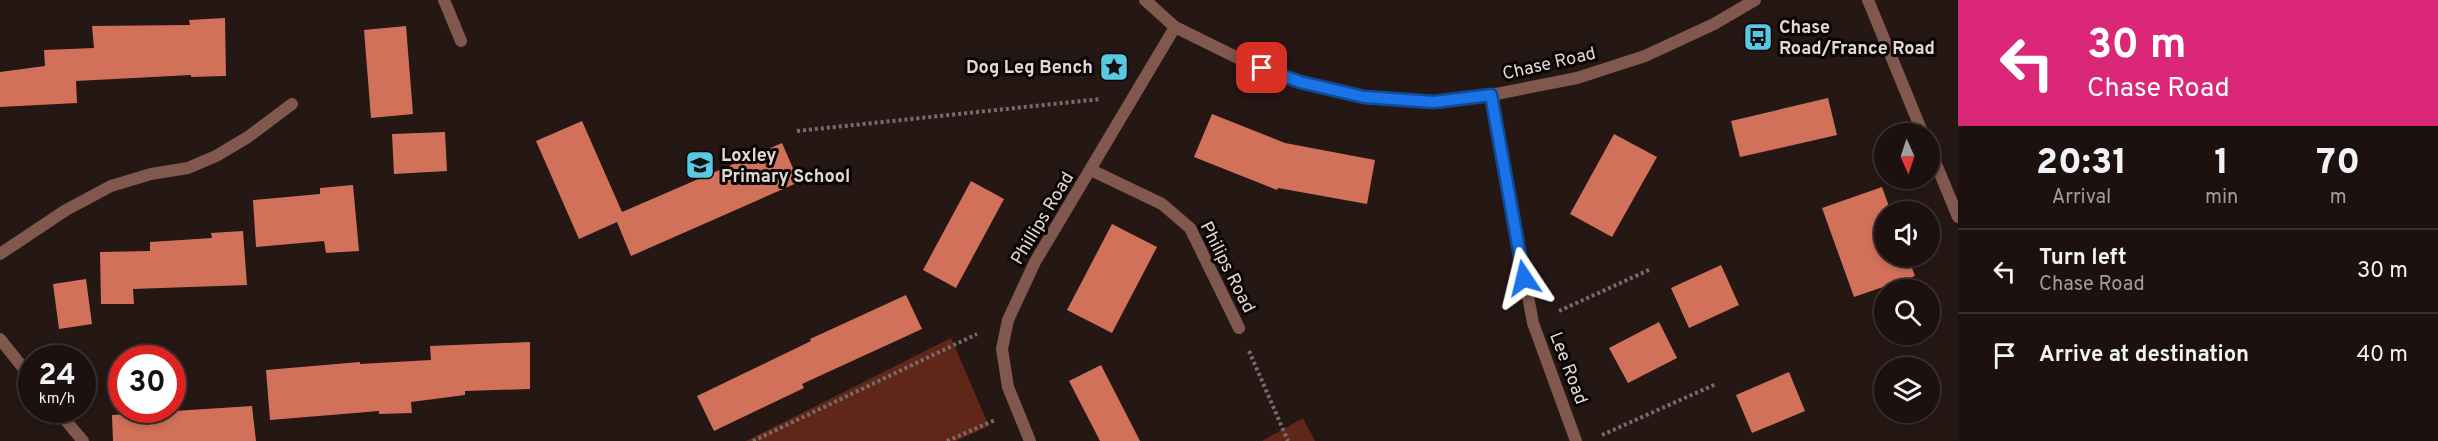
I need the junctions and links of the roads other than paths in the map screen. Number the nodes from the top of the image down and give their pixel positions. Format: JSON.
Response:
{"nodes":[{"id":1,"x":444,"y":0,"type":"edge"},
{"id":2,"x":1145,"y":0,"type":"edge"},
{"id":3,"x":1755,"y":0,"type":"edge"},
{"id":4,"x":1868,"y":0,"type":"edge"},
{"id":5,"x":1175,"y":27,"type":"junction"},
{"id":6,"x":461,"y":40,"type":"dead end"},
{"id":7,"x":1491,"y":95,"type":"junction"},
{"id":8,"x":292,"y":104,"type":"dead end"},
{"id":9,"x":1918,"y":123,"type":"edge"},
{"id":10,"x":1091,"y":170,"type":"junction"},
{"id":11,"x":1940,"y":174,"type":"edge"},
{"id":12,"x":1958,"y":217,"type":"edge"},
{"id":13,"x":0,"y":254,"type":"edge"},
{"id":14,"x":1239,"y":328,"type":"road end"},
{"id":15,"x":0,"y":339,"type":"edge"},
{"id":16,"x":18,"y":362,"type":"edge"},
{"id":17,"x":68,"y":423,"type":"edge"},
{"id":18,"x":83,"y":441,"type":"edge"},
{"id":19,"x":1030,"y":441,"type":"edge"},
{"id":20,"x":1576,"y":441,"type":"edge"}],
"edges":[{"from":1,"to":6,"type":"street"},
{"from":2,"to":5,"type":"street","name":"Chase Road"},
{"from":3,"to":7,"type":"street","name":"Chase Road"},
{"from":4,"to":9,"type":"street"},
{"from":5,"to":7,"type":"street","name":"Chase Road"},
{"from":5,"to":10,"type":"street","name":"Phillips Road"},
{"from":7,"to":20,"type":"street","name":"Lee Road"},
{"from":8,"to":13,"type":"street"},
{"from":10,"to":14,"type":"street","name":"Philips Road"},
{"from":10,"to":19,"type":"street","name":"Phillips Road"},
{"from":11,"to":12,"type":"street"},
{"from":15,"to":16,"type":"street"},
{"from":17,"to":18,"type":"street"}]}
